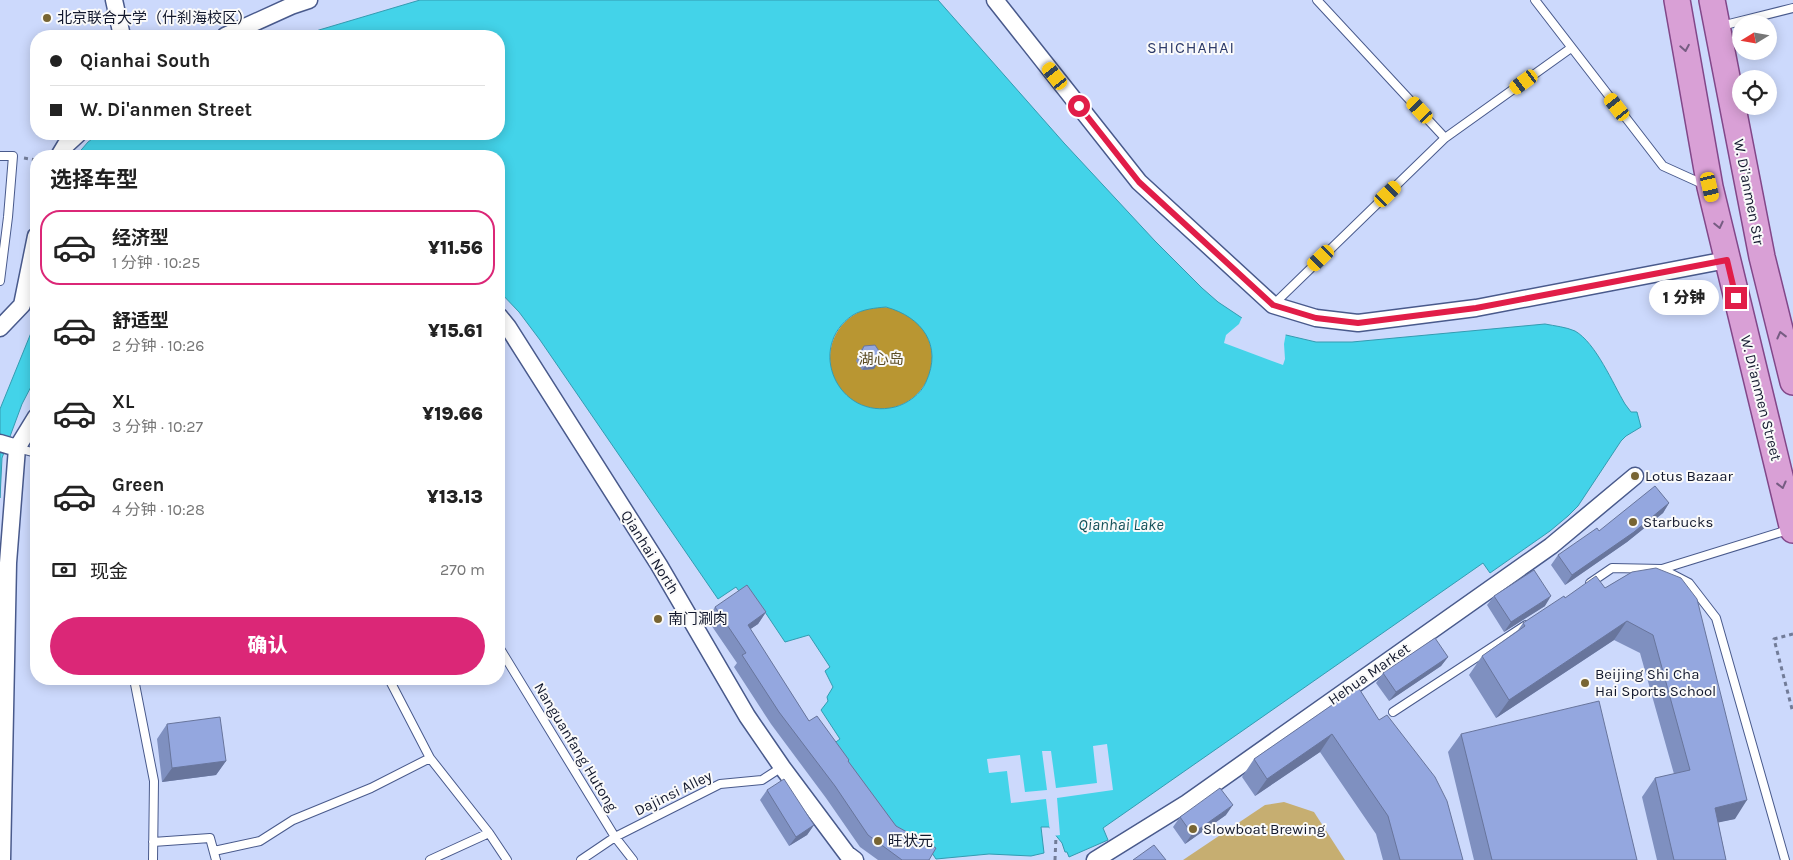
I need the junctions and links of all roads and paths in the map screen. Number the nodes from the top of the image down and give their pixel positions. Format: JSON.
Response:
{"nodes":[{"id":1,"x":114,"y":0,"type":"edge"},
{"id":2,"x":309,"y":0,"type":"edge"},
{"id":3,"x":995,"y":0,"type":"edge"},
{"id":4,"x":1317,"y":0,"type":"edge"},
{"id":5,"x":1535,"y":0,"type":"edge"},
{"id":6,"x":1677,"y":0,"type":"edge"},
{"id":7,"x":1712,"y":0,"type":"edge"},
{"id":8,"x":1793,"y":8,"type":"edge"},
{"id":9,"x":1717,"y":28,"type":"junction"},
{"id":10,"x":121,"y":30,"type":"edge"},
{"id":11,"x":238,"y":30,"type":"edge"},
{"id":12,"x":1570,"y":48,"type":"junction"},
{"id":13,"x":1445,"y":138,"type":"junction"},
{"id":14,"x":72,"y":140,"type":"edge"},
{"id":15,"x":63,"y":150,"type":"edge"},
{"id":16,"x":0,"y":156,"type":"edge"},
{"id":17,"x":1710,"y":187,"type":"junction"},
{"id":18,"x":1727,"y":260,"type":"junction"},
{"id":19,"x":30,"y":265,"type":"edge"},
{"id":20,"x":0,"y":281,"type":"edge"},
{"id":21,"x":1273,"y":305,"type":"junction"},
{"id":22,"x":0,"y":328,"type":"edge"},
{"id":23,"x":505,"y":329,"type":"edge"},
{"id":24,"x":1793,"y":382,"type":"edge"},
{"id":25,"x":30,"y":424,"type":"edge"},
{"id":26,"x":10,"y":446,"type":"edge"},
{"id":27,"x":30,"y":451,"type":"edge"},
{"id":28,"x":1634,"y":476,"type":"dead end"},
{"id":29,"x":1793,"y":529,"type":"edge"},
{"id":30,"x":1662,"y":569,"type":"junction"},
{"id":31,"x":1580,"y":589,"type":"edge"},
{"id":32,"x":1531,"y":621,"type":"edge"},
{"id":33,"x":1793,"y":634,"type":"edge"},
{"id":34,"x":505,"y":656,"type":"edge"},
{"id":35,"x":135,"y":685,"type":"edge"},
{"id":36,"x":392,"y":685,"type":"edge"},
{"id":37,"x":1393,"y":712,"type":"dead end"},
{"id":38,"x":1793,"y":714,"type":"edge"},
{"id":39,"x":430,"y":758,"type":"junction"},
{"id":40,"x":782,"y":767,"type":"junction"},
{"id":41,"x":489,"y":833,"type":"junction"},
{"id":42,"x":1056,"y":836,"type":"dead end"},
{"id":43,"x":616,"y":837,"type":"junction"},
{"id":44,"x":153,"y":842,"type":"junction"},
{"id":45,"x":214,"y":851,"type":"junction"},
{"id":46,"x":2,"y":860,"type":"edge"},
{"id":47,"x":153,"y":860,"type":"edge"},
{"id":48,"x":216,"y":860,"type":"edge"},
{"id":49,"x":430,"y":860,"type":"edge"},
{"id":50,"x":507,"y":860,"type":"edge"},
{"id":51,"x":582,"y":860,"type":"edge"},
{"id":52,"x":633,"y":860,"type":"edge"},
{"id":53,"x":856,"y":860,"type":"edge"},
{"id":54,"x":1055,"y":860,"type":"edge"},
{"id":55,"x":1095,"y":860,"type":"edge"},
{"id":56,"x":1786,"y":860,"type":"edge"}],
"edges":[{"from":1,"to":10,"type":"street"},
{"from":2,"to":11,"type":"street"},
{"from":3,"to":21,"type":"street"},
{"from":4,"to":13,"type":"lane"},
{"from":5,"to":12,"type":"lane"},
{"from":6,"to":17,"type":"main road","name":"W. Di'anmen Street","one_way":true},
{"from":7,"to":9,"type":"main road","name":"W. Di'anmen Str"},
{"from":8,"to":9,"type":"lane"},
{"from":24,"to":9,"type":"main road","name":"W. Di'anmen Str","one_way":true},
{"from":12,"to":13,"type":"lane"},
{"from":12,"to":17,"type":"lane"},
{"from":13,"to":21,"type":"lane"},
{"from":14,"to":15,"type":"street"},
{"from":16,"to":20,"type":"lane"},
{"from":17,"to":18,"type":"main road","name":"W. Di'anmen Street","one_way":true},
{"from":18,"to":21,"type":"street"},
{"from":18,"to":29,"type":"main road","name":"W. Di'anmen Street","one_way":true},
{"from":19,"to":22,"type":"street"},
{"from":23,"to":40,"type":"street","name":"Qianhai North"},
{"from":25,"to":26,"type":"street"},
{"from":26,"to":27,"type":"lane"},
{"from":26,"to":46,"type":"street"},
{"from":28,"to":55,"type":"street","name":"Hehua Market"},
{"from":29,"to":30,"type":"lane"},
{"from":30,"to":31,"type":"lane"},
{"from":30,"to":56,"type":"lane"},
{"from":32,"to":37,"type":"lane"},
{"from":33,"to":38,"type":"path"},
{"from":34,"to":43,"type":"lane","name":"Nanguanfang Hutong"},
{"from":35,"to":44,"type":"lane"},
{"from":36,"to":39,"type":"lane"},
{"from":39,"to":41,"type":"lane"},
{"from":39,"to":45,"type":"lane"},
{"from":40,"to":43,"type":"lane","name":"Dajinsi Alley"},
{"from":40,"to":53,"type":"street","name":"Qianhai North"},
{"from":41,"to":49,"type":"lane"},
{"from":41,"to":50,"type":"lane"},
{"from":42,"to":54,"type":"path"},
{"from":43,"to":51,"type":"lane","name":"Dajinsi Alley"},
{"from":43,"to":52,"type":"lane","name":"Nanguanfang Hutong"},
{"from":44,"to":45,"type":"lane"},
{"from":44,"to":47,"type":"lane"},
{"from":45,"to":48,"type":"lane"}]}
